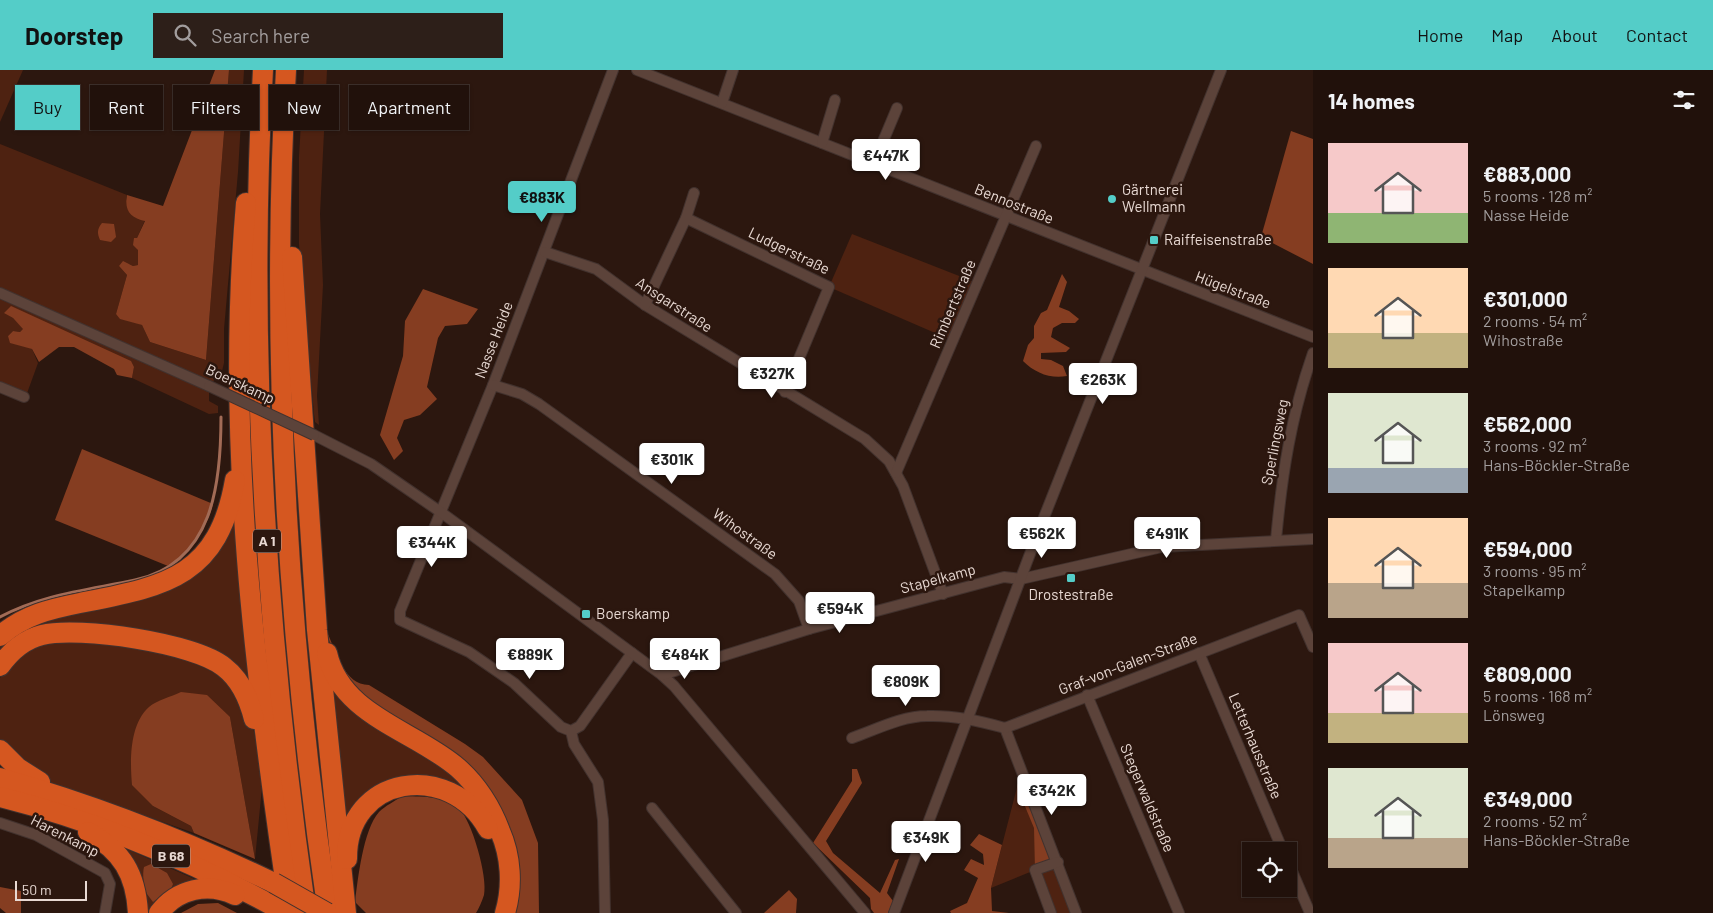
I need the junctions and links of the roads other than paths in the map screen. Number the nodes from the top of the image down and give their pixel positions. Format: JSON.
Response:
{"nodes":[{"id":1,"x":263,"y":70,"type":"edge"},
{"id":2,"x":286,"y":70,"type":"edge"},
{"id":3,"x":613,"y":70,"type":"edge"},
{"id":4,"x":637,"y":70,"type":"edge"},
{"id":5,"x":733,"y":70,"type":"edge"},
{"id":6,"x":1221,"y":70,"type":"edge"},
{"id":7,"x":835,"y":100,"type":"dead end"},
{"id":8,"x":722,"y":103,"type":"junction"},
{"id":9,"x":897,"y":108,"type":"dead end"},
{"id":10,"x":822,"y":143,"type":"junction"},
{"id":11,"x":1036,"y":146,"type":"dead end"},
{"id":12,"x":874,"y":163,"type":"junction"},
{"id":13,"x":259,"y":167,"type":"junction"},
{"id":14,"x":694,"y":193,"type":"dead end"},
{"id":15,"x":280,"y":200,"type":"junction"},
{"id":16,"x":1006,"y":217,"type":"junction"},
{"id":17,"x":686,"y":218,"type":"junction"},
{"id":18,"x":545,"y":252,"type":"junction"},
{"id":19,"x":1143,"y":271,"type":"junction"},
{"id":20,"x":0,"y":293,"type":"edge"},
{"id":21,"x":645,"y":305,"type":"junction"},
{"id":22,"x":1313,"y":337,"type":"edge"},
{"id":23,"x":1313,"y":353,"type":"edge"},
{"id":24,"x":493,"y":385,"type":"junction"},
{"id":25,"x":0,"y":387,"type":"edge"},
{"id":26,"x":784,"y":392,"type":"junction"},
{"id":27,"x":24,"y":397,"type":"dead end"},
{"id":28,"x":240,"y":451,"type":"junction"},
{"id":29,"x":896,"y":473,"type":"junction"},
{"id":30,"x":442,"y":513,"type":"junction"},
{"id":31,"x":1313,"y":539,"type":"edge"},
{"id":32,"x":1276,"y":540,"type":"junction"},
{"id":33,"x":1021,"y":579,"type":"junction"},
{"id":34,"x":943,"y":594,"type":"junction"},
{"id":35,"x":809,"y":629,"type":"junction"},
{"id":36,"x":317,"y":630,"type":"junction"},
{"id":37,"x":0,"y":636,"type":"edge"},
{"id":38,"x":1313,"y":647,"type":"edge"},
{"id":39,"x":632,"y":653,"type":"junction"},
{"id":40,"x":1199,"y":653,"type":"junction"},
{"id":41,"x":0,"y":666,"type":"edge"},
{"id":42,"x":662,"y":675,"type":"junction"},
{"id":43,"x":1087,"y":695,"type":"junction"},
{"id":44,"x":966,"y":718,"type":"junction"},
{"id":45,"x":1004,"y":728,"type":"junction"},
{"id":46,"x":571,"y":731,"type":"junction"},
{"id":47,"x":852,"y":738,"type":"dead end"},
{"id":48,"x":0,"y":750,"type":"edge"},
{"id":49,"x":266,"y":751,"type":"junction"},
{"id":50,"x":0,"y":778,"type":"edge"},
{"id":51,"x":0,"y":796,"type":"edge"},
{"id":52,"x":58,"y":804,"type":"junction"},
{"id":53,"x":652,"y":808,"type":"dead end"},
{"id":54,"x":0,"y":823,"type":"edge"},
{"id":55,"x":1279,"y":842,"type":"edge"},
{"id":56,"x":1058,"y":862,"type":"junction"},
{"id":57,"x":1297,"y":883,"type":"edge"},
{"id":58,"x":342,"y":892,"type":"junction"},
{"id":59,"x":285,"y":912,"type":"edge"},
{"id":60,"x":105,"y":913,"type":"edge"},
{"id":61,"x":138,"y":913,"type":"edge"},
{"id":62,"x":159,"y":913,"type":"edge"},
{"id":63,"x":306,"y":913,"type":"edge"},
{"id":64,"x":327,"y":913,"type":"edge"},
{"id":65,"x":346,"y":913,"type":"edge"},
{"id":66,"x":495,"y":913,"type":"edge"},
{"id":67,"x":505,"y":913,"type":"edge"},
{"id":68,"x":606,"y":913,"type":"edge"},
{"id":69,"x":736,"y":913,"type":"edge"},
{"id":70,"x":865,"y":913,"type":"edge"},
{"id":71,"x":894,"y":913,"type":"edge"},
{"id":72,"x":1051,"y":913,"type":"edge"},
{"id":73,"x":1076,"y":913,"type":"edge"},
{"id":74,"x":1179,"y":913,"type":"edge"},
{"id":75,"x":1310,"y":913,"type":"edge"}],
"edges":[{"from":1,"to":13,"type":"highway","number":"A 1"},
{"from":2,"to":15,"type":"highway","number":"A 1"},
{"from":3,"to":18,"type":"street","name":"Nasse Heide"},
{"from":4,"to":8,"type":"street","name":"Bennostraße"},
{"from":5,"to":8,"type":"street"},
{"from":6,"to":19,"type":"street"},
{"from":7,"to":10,"type":"street"},
{"from":8,"to":10,"type":"street","name":"Bennostraße"},
{"from":9,"to":12,"type":"street"},
{"from":10,"to":12,"type":"street","name":"Bennostraße"},
{"from":11,"to":16,"type":"street","name":"Rimbertstraße"},
{"from":12,"to":16,"type":"street","name":"Bennostraße"},
{"from":13,"to":28,"type":"highway"},
{"from":13,"to":63,"type":"highway","number":"A 1"},
{"from":14,"to":17,"type":"street"},
{"from":15,"to":36,"type":"highway"},
{"from":15,"to":64,"type":"highway","number":"A 1"},
{"from":16,"to":19,"type":"street","name":"Bennostraße"},
{"from":16,"to":29,"type":"street","name":"Rimbertstraße"},
{"from":17,"to":21,"type":"street"},
{"from":17,"to":26,"type":"street","name":"Ludgerstraße"},
{"from":18,"to":21,"type":"street","name":"Ansgarstraße"},
{"from":18,"to":24,"type":"street","name":"Nasse Heide"},
{"from":19,"to":22,"type":"street","name":"Hügelstraße"},
{"from":19,"to":33,"type":"street"},
{"from":20,"to":30,"type":"street","name":"Boerskamp","bridge":true},
{"from":21,"to":26,"type":"street","name":"Ansgarstraße"},
{"from":23,"to":32,"type":"street","name":"Sperlingsweg"},
{"from":24,"to":30,"type":"street","name":"Nasse Heide"},
{"from":24,"to":35,"type":"street","name":"Wihostraße"},
{"from":25,"to":27,"type":"street"},
{"from":26,"to":29,"type":"street","name":"Ansgarstraße"},
{"from":28,"to":37,"type":"highway"},
{"from":28,"to":49,"type":"highway"},
{"from":29,"to":34,"type":"street","name":"Ansgarstraße"},
{"from":30,"to":39,"type":"street","name":"Boerskamp"},
{"from":30,"to":46,"type":"street","name":"Nasse Heide"},
{"from":31,"to":32,"type":"street"},
{"from":32,"to":33,"type":"street"},
{"from":33,"to":34,"type":"street","name":"Stapelkamp"},
{"from":33,"to":44,"type":"street"},
{"from":34,"to":35,"type":"street","name":"Stapelkamp"},
{"from":35,"to":42,"type":"street","name":"Stapelkamp"},
{"from":36,"to":58,"type":"highway"},
{"from":36,"to":67,"type":"highway"},
{"from":38,"to":40,"type":"street","name":"Graf-von-Galen-Straße"},
{"from":39,"to":42,"type":"street","name":"Boerskamp"},
{"from":39,"to":46,"type":"street"},
{"from":40,"to":43,"type":"street","name":"Graf-von-Galen-Straße"},
{"from":40,"to":55,"type":"street","name":"Letterhausstraße"},
{"from":41,"to":49,"type":"highway"},
{"from":42,"to":70,"type":"street","name":"Boerskamp"},
{"from":43,"to":45,"type":"street","name":"Graf-von-Galen-Straße"},
{"from":43,"to":74,"type":"street","name":"Stegerwaldstraße"},
{"from":44,"to":45,"type":"street"},
{"from":44,"to":47,"type":"street"},
{"from":44,"to":71,"type":"street"},
{"from":45,"to":56,"type":"street"},
{"from":46,"to":68,"type":"street"},
{"from":48,"to":52,"type":"highway"},
{"from":49,"to":59,"type":"highway"},
{"from":50,"to":52,"type":"highway","number":"B 68"},
{"from":51,"to":52,"type":"highway","number":"B 68"},
{"from":52,"to":59,"type":"highway","number":"B 68"},
{"from":52,"to":61,"type":"highway"},
{"from":52,"to":64,"type":"highway","number":"B 68","bridge":true},
{"from":53,"to":69,"type":"street"},
{"from":54,"to":60,"type":"street","name":"Harenkamp"},
{"from":56,"to":72,"type":"street"},
{"from":56,"to":73,"type":"street"},
{"from":57,"to":75,"type":"street"},
{"from":58,"to":65,"type":"highway"},
{"from":58,"to":66,"type":"highway"},
{"from":59,"to":62,"type":"highway"}]}
